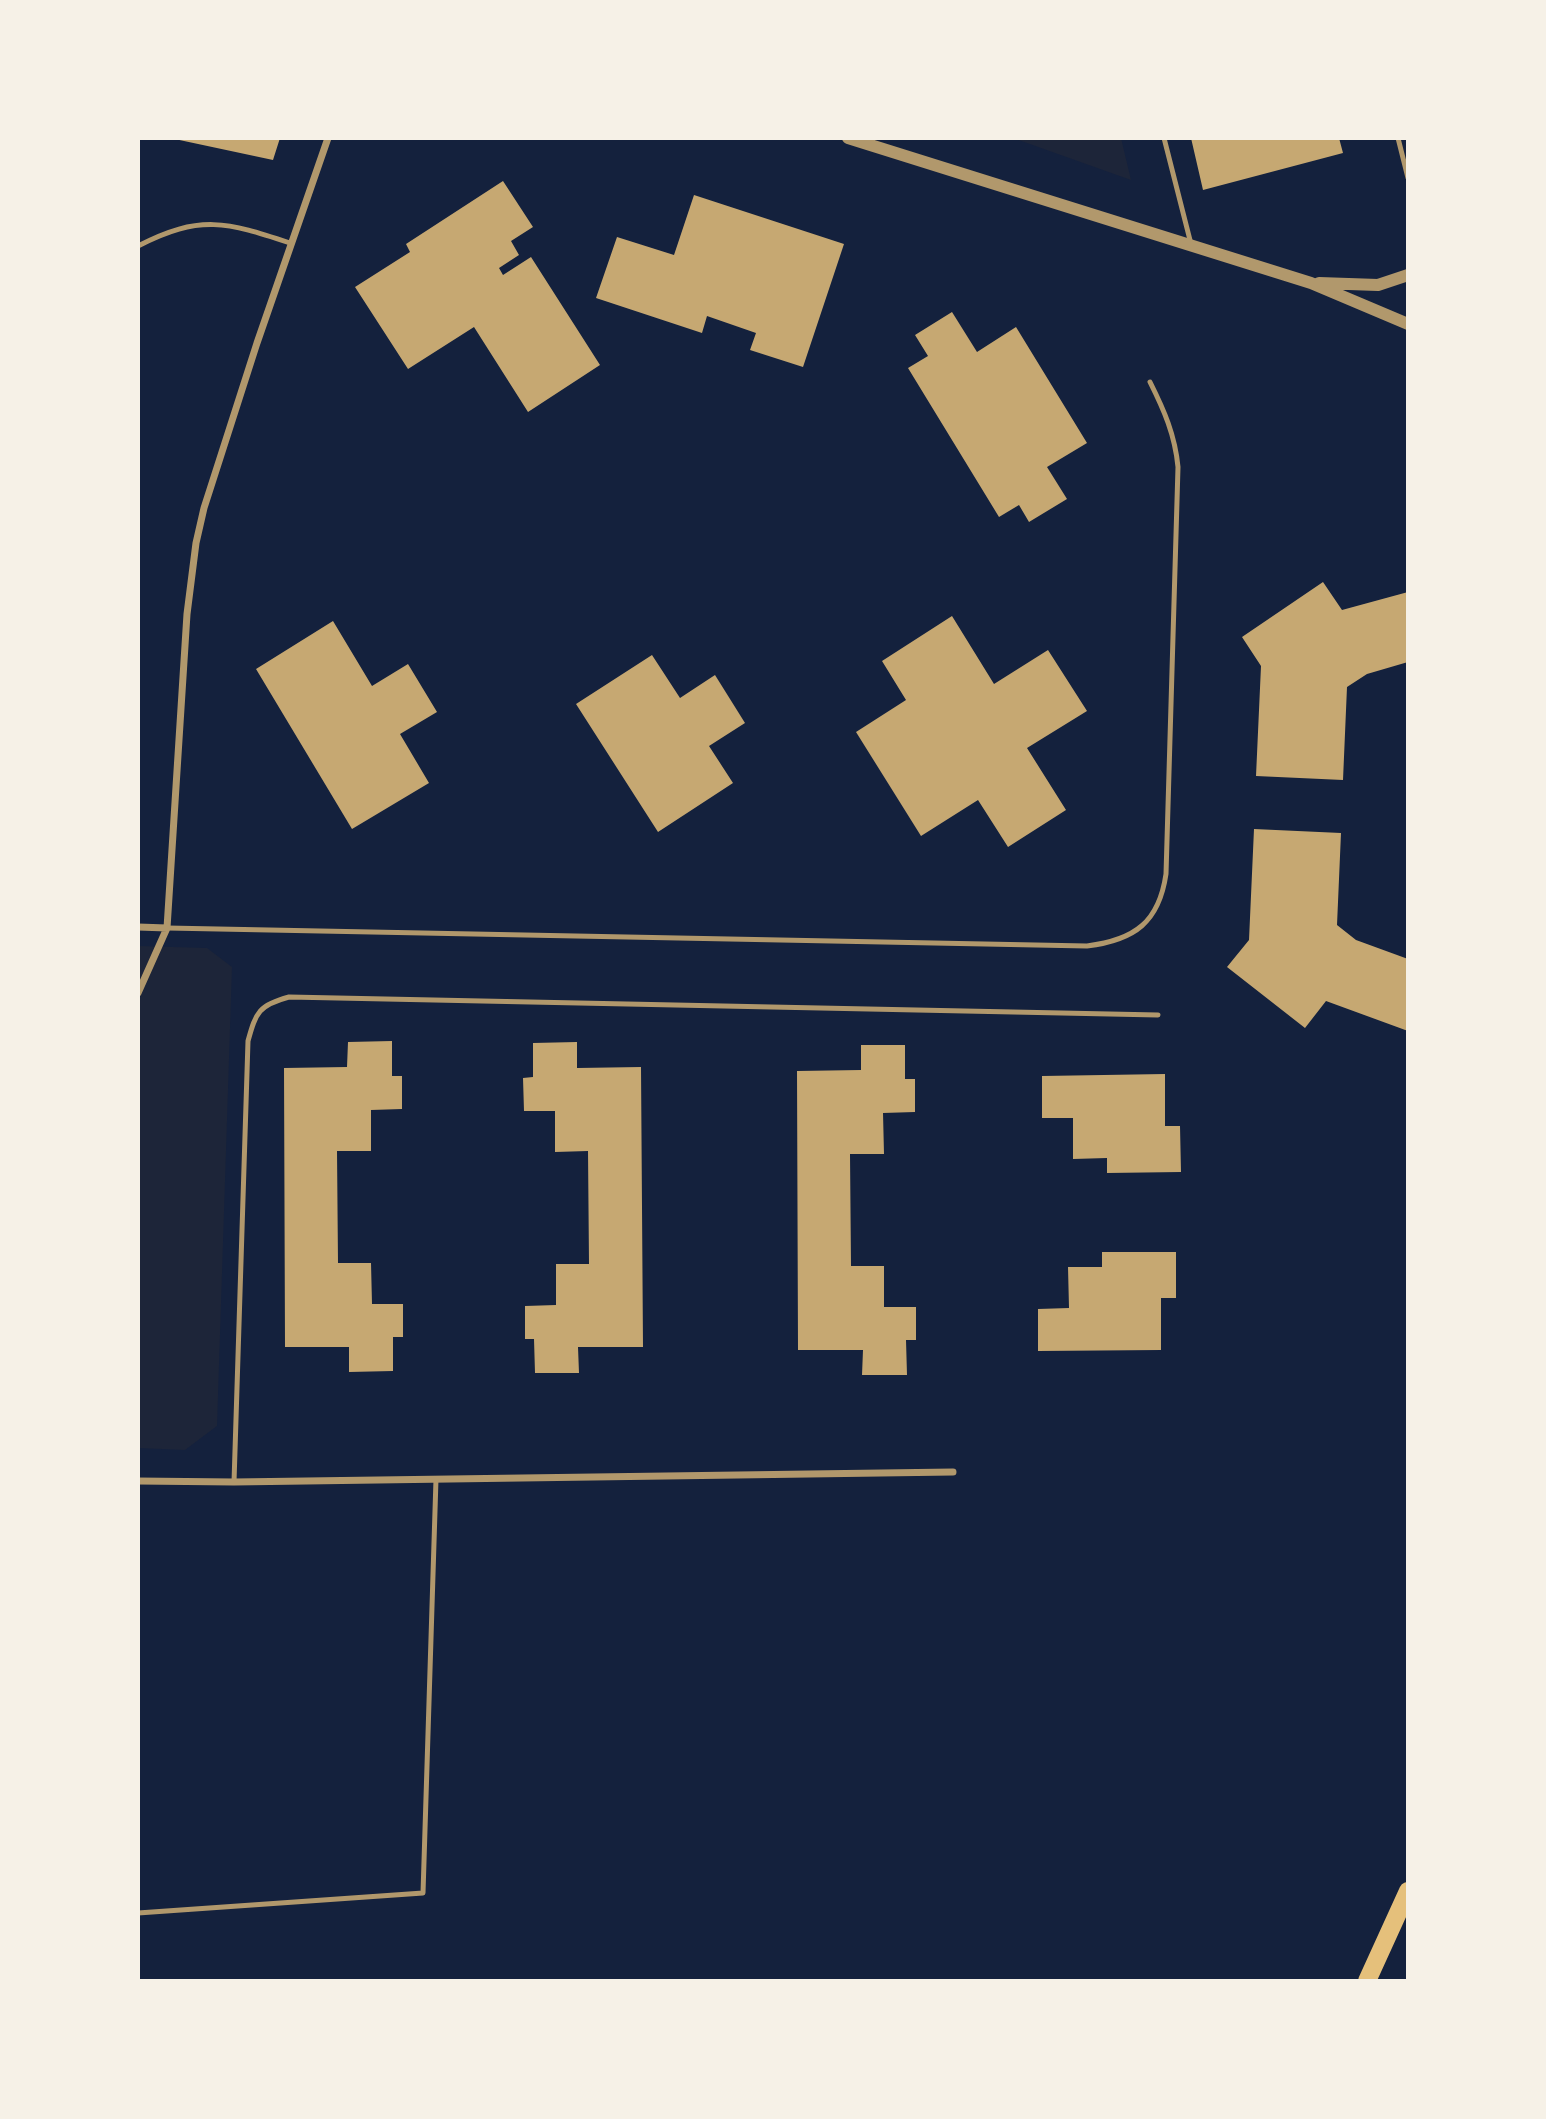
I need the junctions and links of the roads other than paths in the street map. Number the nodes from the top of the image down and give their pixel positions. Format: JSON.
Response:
{"nodes":[{"id":1,"x":328,"y":138,"type":"edge"},
{"id":2,"x":848,"y":138,"type":"edge"},
{"id":3,"x":1164,"y":138,"type":"edge"},
{"id":4,"x":1398,"y":138,"type":"edge"},
{"id":5,"x":1408,"y":178,"type":"edge"},
{"id":6,"x":290,"y":243,"type":"junction"},
{"id":7,"x":1192,"y":245,"type":"junction"},
{"id":8,"x":138,"y":246,"type":"edge"},
{"id":9,"x":1408,"y":275,"type":"edge"},
{"id":10,"x":1311,"y":283,"type":"junction"},
{"id":11,"x":1408,"y":324,"type":"edge"},
{"id":12,"x":1150,"y":382,"type":"dead end"},
{"id":13,"x":138,"y":927,"type":"edge"},
{"id":14,"x":167,"y":928,"type":"junction"},
{"id":15,"x":138,"y":993,"type":"edge"},
{"id":16,"x":1158,"y":1015,"type":"dead end"},
{"id":17,"x":953,"y":1472,"type":"dead end"},
{"id":18,"x":436,"y":1479,"type":"junction"},
{"id":19,"x":138,"y":1481,"type":"edge"},
{"id":20,"x":234,"y":1482,"type":"junction"},
{"id":21,"x":1408,"y":1891,"type":"edge"},
{"id":22,"x":138,"y":1913,"type":"edge"},
{"id":23,"x":1367,"y":1981,"type":"edge"}],
"edges":[{"from":1,"to":6,"type":"street"},
{"from":2,"to":7,"type":"street"},
{"from":3,"to":7,"type":"lane"},
{"from":4,"to":5,"type":"lane"},
{"from":6,"to":8,"type":"lane"},
{"from":6,"to":14,"type":"street"},
{"from":7,"to":10,"type":"street"},
{"from":9,"to":10,"type":"street"},
{"from":10,"to":11,"type":"street"},
{"from":12,"to":14,"type":"lane"},
{"from":13,"to":14,"type":"street"},
{"from":14,"to":15,"type":"street"},
{"from":16,"to":20,"type":"lane"},
{"from":17,"to":18,"type":"street"},
{"from":18,"to":20,"type":"street"},
{"from":18,"to":22,"type":"lane"},
{"from":19,"to":20,"type":"street"},
{"from":21,"to":23,"type":"main road"}]}
